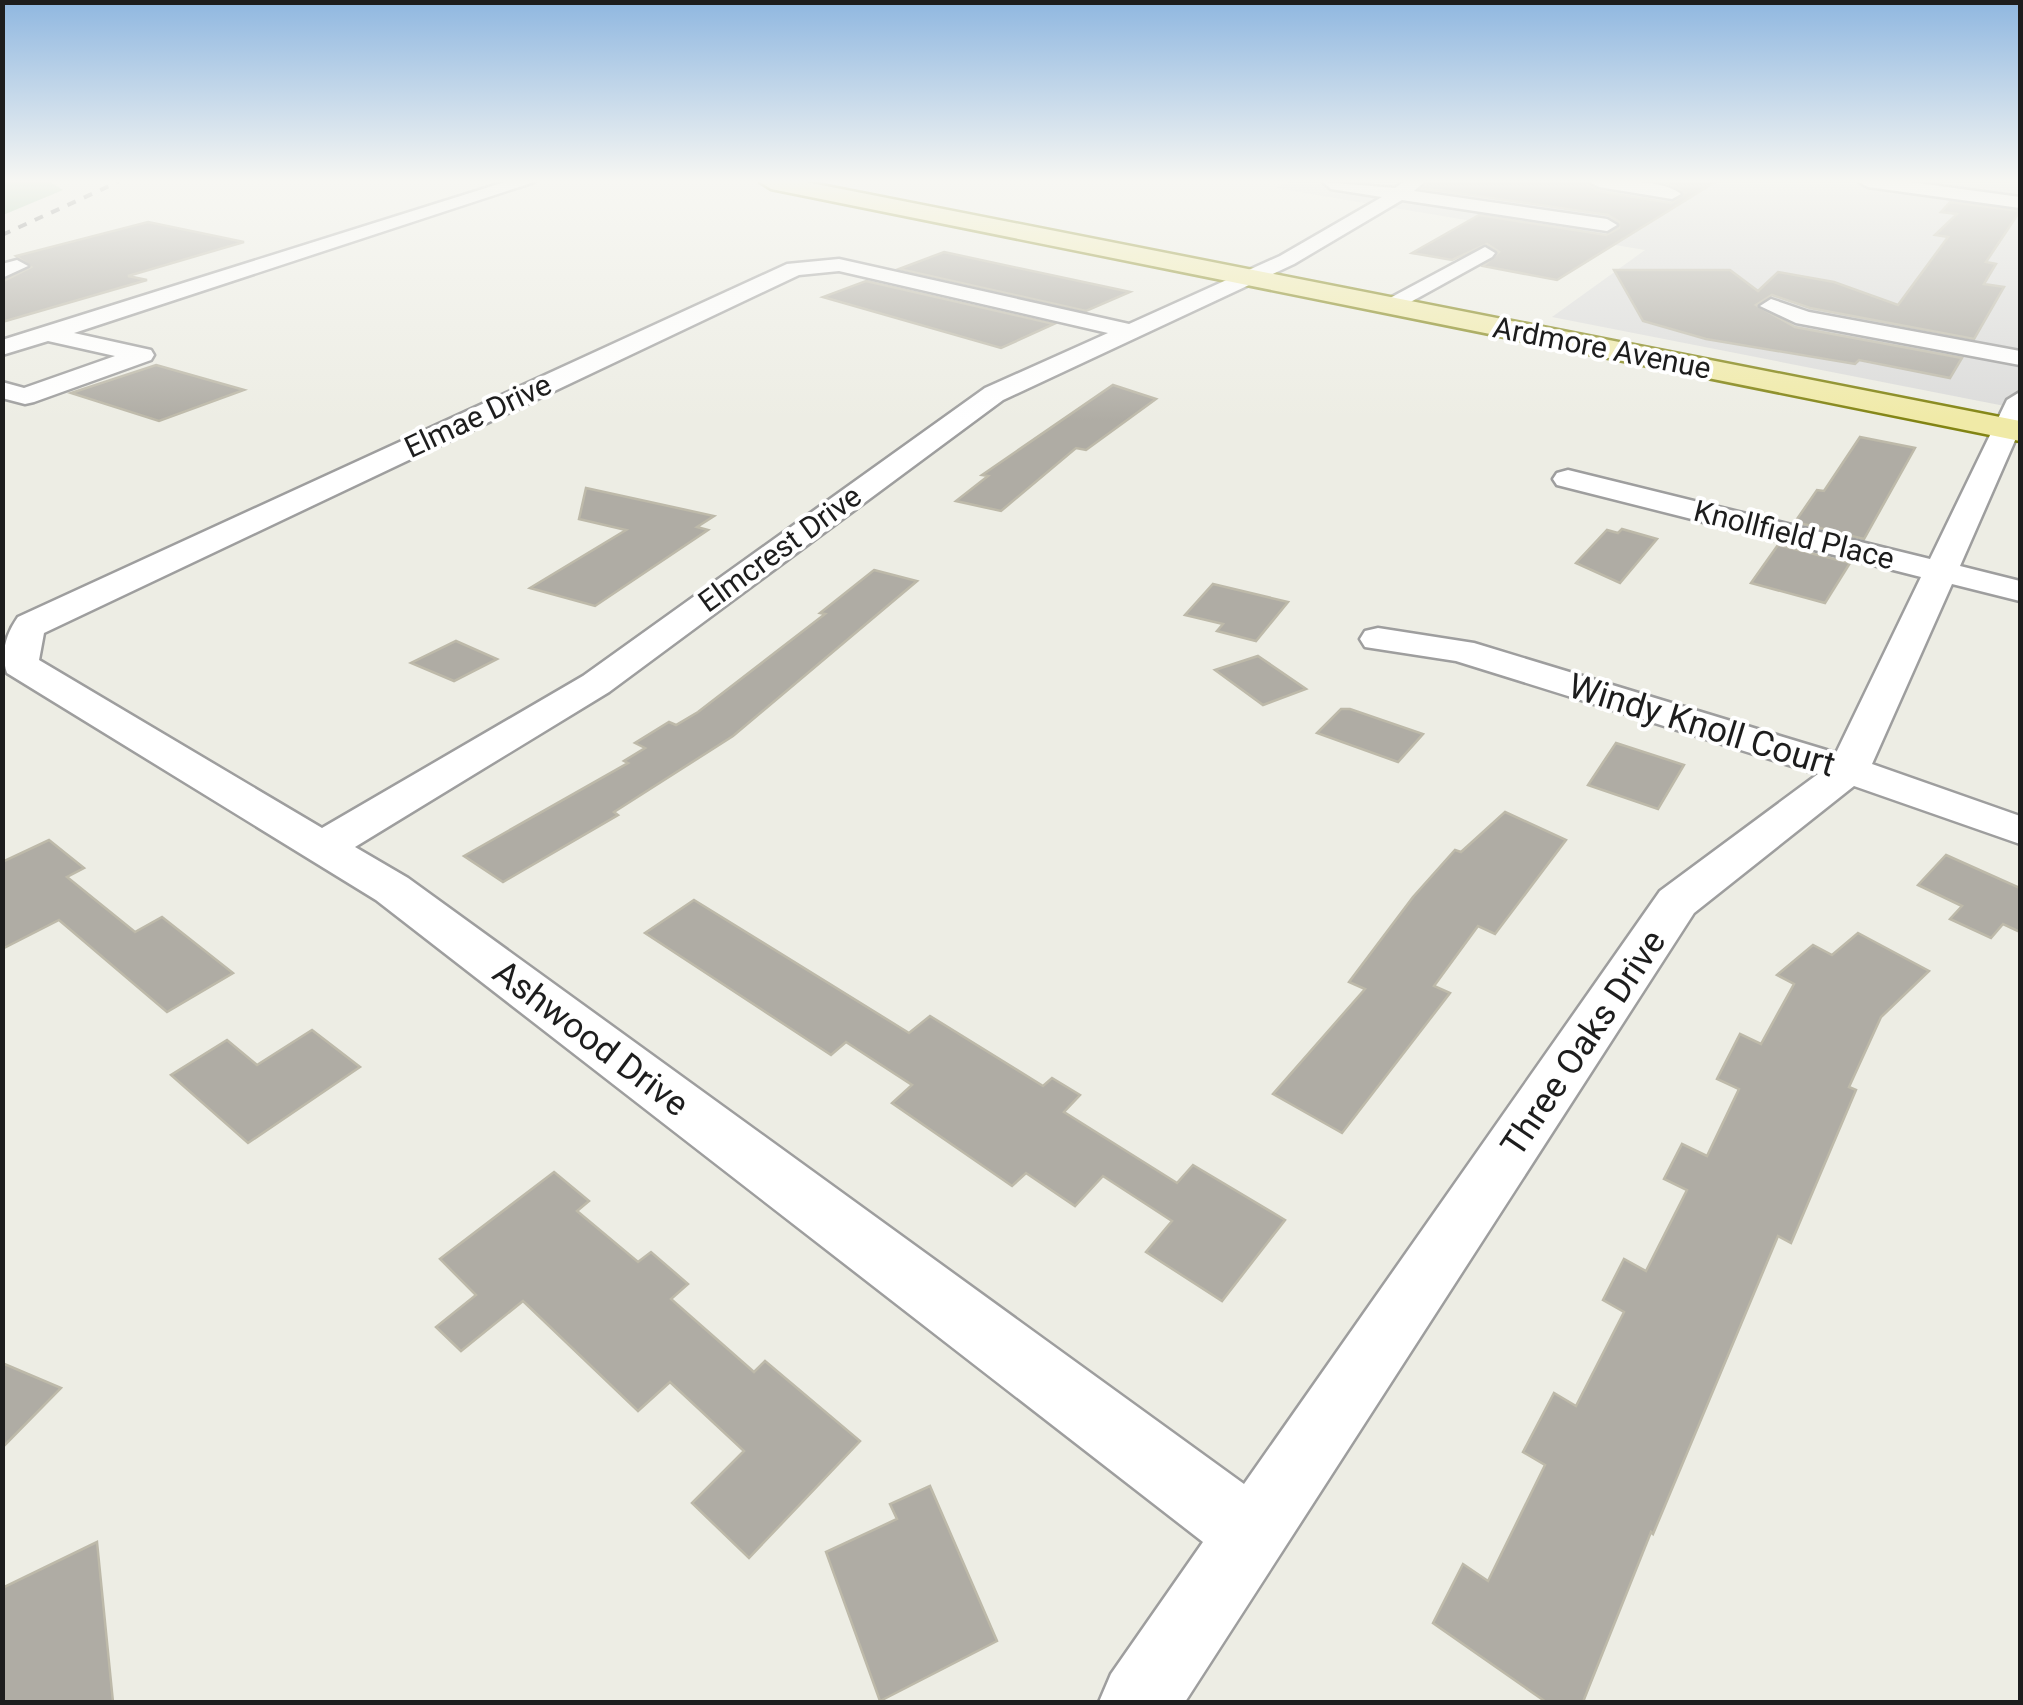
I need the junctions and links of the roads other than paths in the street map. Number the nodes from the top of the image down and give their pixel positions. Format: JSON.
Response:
{"nodes":[{"id":1,"x":219,"y":262,"type":"edge"},
{"id":2,"x":276,"y":262,"type":"edge"},
{"id":3,"x":1173,"y":262,"type":"edge"},
{"id":4,"x":1281,"y":262,"type":"edge"},
{"id":5,"x":1470,"y":262,"type":"edge"},
{"id":6,"x":1251,"y":277,"type":"junction"},
{"id":7,"x":1436,"y":281,"type":"junction"},
{"id":8,"x":193,"y":287,"type":"junction"},
{"id":9,"x":1388,"y":305,"type":"junction"},
{"id":10,"x":1771,"y":306,"type":"dead end"},
{"id":11,"x":1446,"y":316,"type":"junction"},
{"id":12,"x":1126,"y":330,"type":"junction"},
{"id":13,"x":48,"y":334,"type":"junction"},
{"id":14,"x":2,"y":348,"type":"edge"},
{"id":15,"x":2020,"y":358,"type":"edge"},
{"id":16,"x":2,"y":390,"type":"edge"},
{"id":17,"x":2016,"y":420,"type":"edge"},
{"id":18,"x":1568,"y":479,"type":"dead end"},
{"id":19,"x":1938,"y":571,"type":"junction"},
{"id":20,"x":120,"y":581,"type":"joint"},
{"id":21,"x":2020,"y":590,"type":"edge"},
{"id":22,"x":1378,"y":639,"type":"dead end"},
{"id":23,"x":1849,"y":770,"type":"junction"},
{"id":24,"x":2020,"y":832,"type":"edge"},
{"id":25,"x":322,"y":847,"type":"junction"},
{"id":26,"x":1252,"y":1534,"type":"junction"},
{"id":27,"x":1139,"y":1702,"type":"edge"}],
"edges":[{"from":1,"to":8,"type":"street"},
{"from":2,"to":8,"type":"street"},
{"from":3,"to":6,"type":"main road","name":"Ardmore Avenue"},
{"from":4,"to":6,"type":"street","name":"Elmcrest Drive"},
{"from":5,"to":7,"type":"street"},
{"from":6,"to":9,"type":"main road","name":"Ardmore Avenue"},
{"from":6,"to":12,"type":"street","name":"Elmcrest Drive"},
{"from":7,"to":9,"type":"street"},
{"from":7,"to":11,"type":"street"},
{"from":8,"to":13,"type":"street"},
{"from":9,"to":11,"type":"main road","name":"Ardmore Avenue"},
{"from":10,"to":15,"type":"street"},
{"from":11,"to":17,"type":"main road","name":"Ardmore Avenue"},
{"from":12,"to":20,"type":"street","name":"Elmae Drive"},
{"from":12,"to":25,"type":"street","name":"Elmcrest Drive"},
{"from":13,"to":14,"type":"street"},
{"from":13,"to":16,"type":"street"},
{"from":17,"to":19,"type":"street","name":"Three Oaks Drive"},
{"from":18,"to":19,"type":"street","name":"Knollfield Place"},
{"from":19,"to":21,"type":"street","name":"Knollfield Place"},
{"from":19,"to":23,"type":"street","name":"Three Oaks Drive"},
{"from":20,"to":25,"type":"street","name":"Ashwood Drive"},
{"from":22,"to":23,"type":"street","name":"Windy Knoll Court"},
{"from":23,"to":24,"type":"street","name":"Windy Knoll Court"},
{"from":23,"to":26,"type":"street","name":"Three Oaks Drive"},
{"from":25,"to":26,"type":"street","name":"Ashwood Drive"},
{"from":26,"to":27,"type":"street","name":"Three Oaks Drive"}]}
